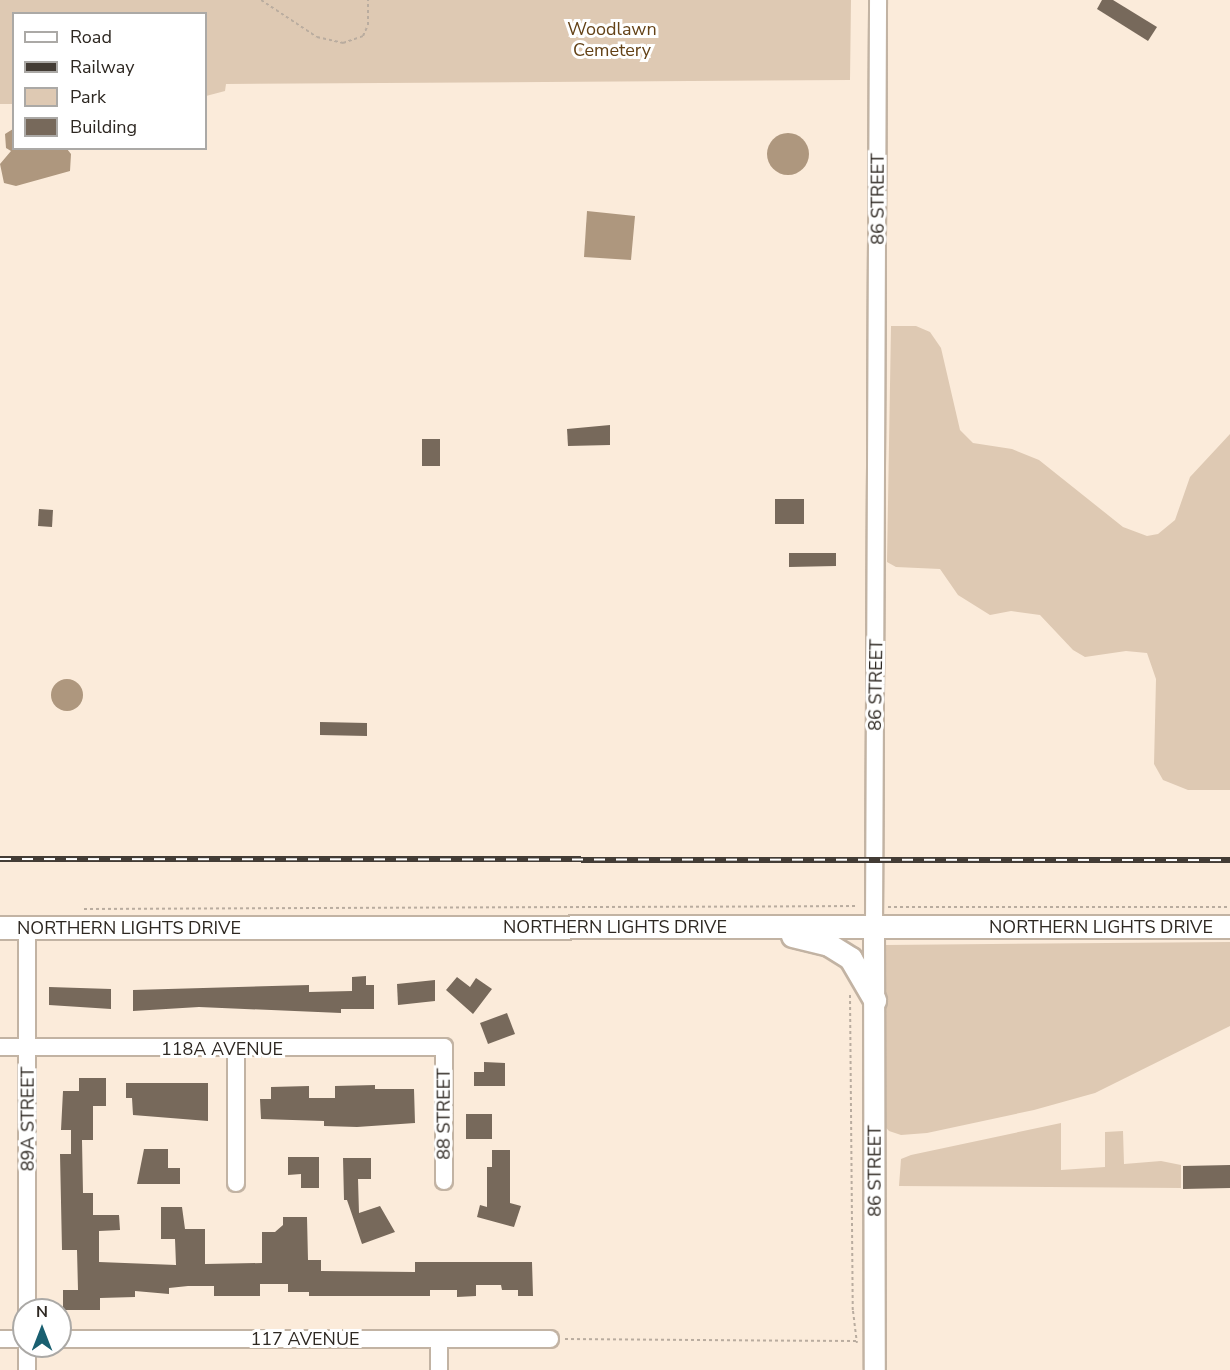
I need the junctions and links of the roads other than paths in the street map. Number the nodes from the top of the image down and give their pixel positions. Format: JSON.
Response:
{"nodes":[{"id":1,"x":878,"y":0,"type":"edge"},
{"id":2,"x":875,"y":917,"type":"junction"},
{"id":3,"x":753,"y":927,"type":"junction"},
{"id":4,"x":1230,"y":927,"type":"edge"},
{"id":5,"x":0,"y":928,"type":"edge"},
{"id":6,"x":27,"y":928,"type":"junction"},
{"id":7,"x":875,"y":1000,"type":"junction"},
{"id":8,"x":0,"y":1047,"type":"edge"},
{"id":9,"x":28,"y":1047,"type":"junction"},
{"id":10,"x":444,"y":1047,"type":"joint"},
{"id":11,"x":236,"y":1050,"type":"junction"},
{"id":12,"x":444,"y":1181,"type":"dead end"},
{"id":13,"x":236,"y":1183,"type":"dead end"},
{"id":14,"x":27,"y":1298,"type":"edge"},
{"id":15,"x":72,"y":1339,"type":"edge"},
{"id":16,"x":550,"y":1339,"type":"road end"},
{"id":17,"x":439,"y":1340,"type":"junction"},
{"id":18,"x":439,"y":1370,"type":"edge"},
{"id":19,"x":875,"y":1370,"type":"edge"}],
"edges":[{"from":1,"to":2,"type":"street","name":"86 STREET"},
{"from":2,"to":3,"type":"main road","name":"NORTHERN LIGHTS DRIVE"},
{"from":2,"to":4,"type":"main road","name":"NORTHERN LIGHTS DRIVE"},
{"from":2,"to":7,"type":"street","name":"86 STREET"},
{"from":3,"to":6,"type":"main road","name":"NORTHERN LIGHTS DRIVE"},
{"from":3,"to":7,"type":"main road"},
{"from":5,"to":6,"type":"main road","name":"NORTHERN LIGHTS DRIVE"},
{"from":6,"to":9,"type":"street","name":"89A STREET"},
{"from":7,"to":19,"type":"street","name":"86 STREET"},
{"from":8,"to":9,"type":"street","name":"118A AVENUE"},
{"from":9,"to":11,"type":"street","name":"118A AVENUE"},
{"from":9,"to":14,"type":"street","name":"89A STREET"},
{"from":10,"to":11,"type":"street","name":"118A AVENUE"},
{"from":10,"to":12,"type":"street","name":"88 STREET"},
{"from":11,"to":13,"type":"street"},
{"from":15,"to":17,"type":"street","name":"117 AVENUE"},
{"from":16,"to":17,"type":"street","name":"117 AVENUE"},
{"from":17,"to":18,"type":"street"}]}
